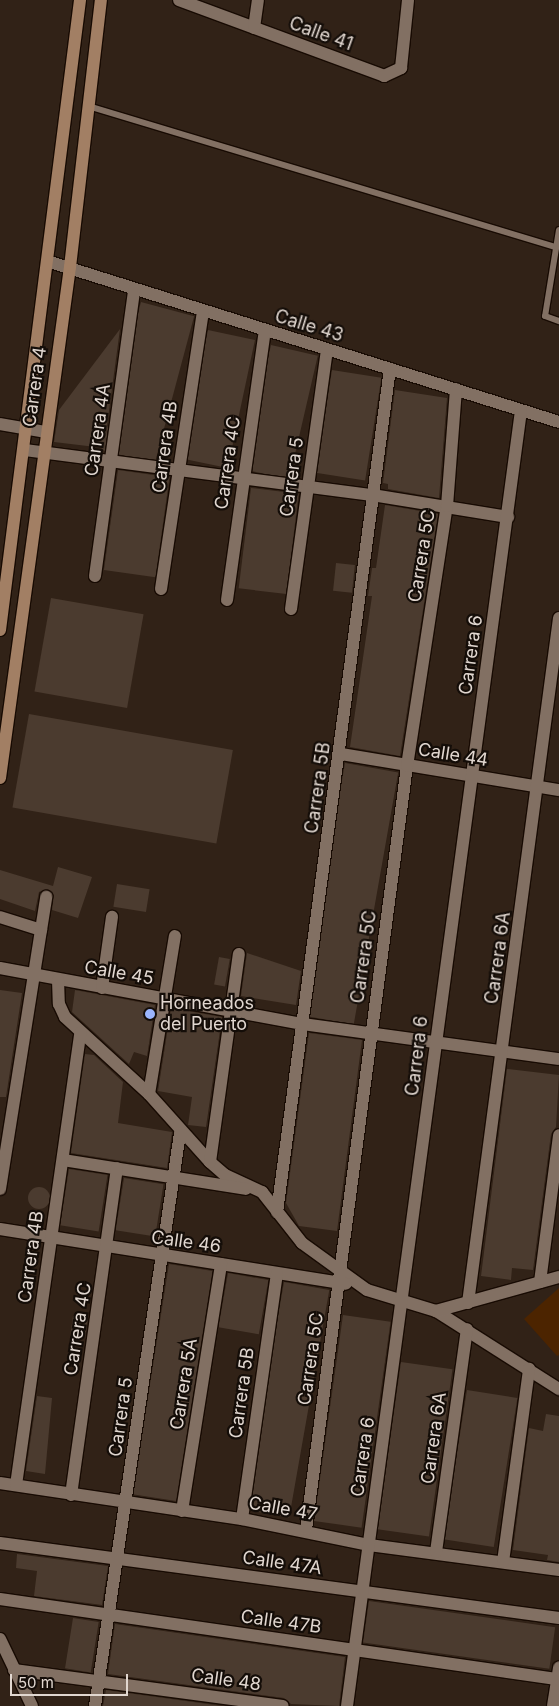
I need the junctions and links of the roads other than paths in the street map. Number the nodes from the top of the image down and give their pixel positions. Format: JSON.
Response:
{"nodes":[{"id":1,"x":80,"y":0,"type":"edge"},
{"id":2,"x":101,"y":0,"type":"edge"},
{"id":3,"x":179,"y":0,"type":"edge"},
{"id":4,"x":258,"y":0,"type":"edge"},
{"id":5,"x":408,"y":0,"type":"edge"},
{"id":6,"x":254,"y":28,"type":"junction"},
{"id":7,"x":88,"y":106,"type":"junction"},
{"id":8,"x":559,"y":230,"type":"edge"},
{"id":9,"x":556,"y":247,"type":"junction"},
{"id":10,"x":50,"y":262,"type":"junction"},
{"id":11,"x":70,"y":267,"type":"junction"},
{"id":12,"x":134,"y":290,"type":"junction"},
{"id":13,"x":203,"y":311,"type":"junction"},
{"id":14,"x":559,"y":321,"type":"edge"},
{"id":15,"x":265,"y":330,"type":"junction"},
{"id":16,"x":328,"y":350,"type":"junction"},
{"id":17,"x":390,"y":369,"type":"junction"},
{"id":18,"x":456,"y":390,"type":"junction"},
{"id":19,"x":521,"y":410,"type":"junction"},
{"id":20,"x":559,"y":422,"type":"edge"},
{"id":21,"x":0,"y":424,"type":"edge"},
{"id":22,"x":26,"y":429,"type":"junction"},
{"id":23,"x":46,"y":432,"type":"junction"},
{"id":24,"x":24,"y":450,"type":"junction"},
{"id":25,"x":45,"y":452,"type":"junction"},
{"id":26,"x":112,"y":461,"type":"junction"},
{"id":27,"x":180,"y":471,"type":"junction"},
{"id":28,"x":243,"y":479,"type":"junction"},
{"id":29,"x":309,"y":489,"type":"junction"},
{"id":30,"x":372,"y":495,"type":"junction"},
{"id":31,"x":448,"y":506,"type":"junction"},
{"id":32,"x":508,"y":518,"type":"junction"},
{"id":33,"x":95,"y":576,"type":"dead end"},
{"id":34,"x":161,"y":589,"type":"dead end"},
{"id":35,"x":227,"y":600,"type":"dead end"},
{"id":36,"x":292,"y":609,"type":"dead end"},
{"id":37,"x":1,"y":611,"type":"edge"},
{"id":38,"x":559,"y":618,"type":"edge"},
{"id":39,"x":0,"y":630,"type":"edge"},
{"id":40,"x":341,"y":754,"type":"junction"},
{"id":41,"x":407,"y":766,"type":"junction"},
{"id":42,"x":472,"y":776,"type":"junction"},
{"id":43,"x":0,"y":778,"type":"edge"},
{"id":44,"x":538,"y":787,"type":"junction"},
{"id":45,"x":559,"y":790,"type":"edge"},
{"id":46,"x":46,"y":897,"type":"dead end"},
{"id":47,"x":0,"y":917,"type":"edge"},
{"id":48,"x":112,"y":917,"type":"dead end"},
{"id":49,"x":41,"y":930,"type":"junction"},
{"id":50,"x":175,"y":936,"type":"dead end"},
{"id":51,"x":239,"y":954,"type":"dead end"},
{"id":52,"x":0,"y":968,"type":"edge"},
{"id":53,"x":35,"y":976,"type":"junction"},
{"id":54,"x":58,"y":980,"type":"junction"},
{"id":55,"x":102,"y":988,"type":"junction"},
{"id":56,"x":165,"y":999,"type":"junction"},
{"id":57,"x":233,"y":1011,"type":"junction"},
{"id":58,"x":303,"y":1024,"type":"junction"},
{"id":59,"x":372,"y":1031,"type":"junction"},
{"id":60,"x":80,"y":1033,"type":"junction"},
{"id":61,"x":437,"y":1040,"type":"junction"},
{"id":62,"x":503,"y":1052,"type":"junction"},
{"id":63,"x":559,"y":1058,"type":"edge"},
{"id":64,"x":149,"y":1094,"type":"junction"},
{"id":65,"x":180,"y":1133,"type":"junction"},
{"id":66,"x":559,"y":1135,"type":"edge"},
{"id":67,"x":63,"y":1160,"type":"junction"},
{"id":68,"x":210,"y":1162,"type":"junction"},
{"id":69,"x":117,"y":1168,"type":"junction"},
{"id":70,"x":174,"y":1176,"type":"junction"},
{"id":71,"x":0,"y":1189,"type":"edge"},
{"id":72,"x":262,"y":1192,"type":"junction"},
{"id":73,"x":277,"y":1212,"type":"junction"},
{"id":74,"x":0,"y":1229,"type":"edge"},
{"id":75,"x":51,"y":1238,"type":"junction"},
{"id":76,"x":108,"y":1248,"type":"junction"},
{"id":77,"x":163,"y":1257,"type":"junction"},
{"id":78,"x":221,"y":1264,"type":"junction"},
{"id":79,"x":341,"y":1269,"type":"junction"},
{"id":80,"x":277,"y":1273,"type":"junction"},
{"id":81,"x":559,"y":1277,"type":"edge"},
{"id":82,"x":339,"y":1282,"type":"junction"},
{"id":83,"x":540,"y":1282,"type":"junction"},
{"id":84,"x":367,"y":1290,"type":"junction"},
{"id":85,"x":402,"y":1302,"type":"junction"},
{"id":86,"x":468,"y":1303,"type":"junction"},
{"id":87,"x":436,"y":1311,"type":"junction"},
{"id":88,"x":467,"y":1329,"type":"junction"},
{"id":89,"x":529,"y":1369,"type":"junction"},
{"id":90,"x":559,"y":1389,"type":"edge"},
{"id":91,"x":0,"y":1483,"type":"edge"},
{"id":92,"x":16,"y":1485,"type":"junction"},
{"id":93,"x":71,"y":1495,"type":"junction"},
{"id":94,"x":126,"y":1504,"type":"junction"},
{"id":95,"x":182,"y":1511,"type":"junction"},
{"id":96,"x":242,"y":1519,"type":"junction"},
{"id":97,"x":306,"y":1530,"type":"junction"},
{"id":98,"x":0,"y":1544,"type":"edge"},
{"id":99,"x":369,"y":1545,"type":"junction"},
{"id":100,"x":436,"y":1552,"type":"junction"},
{"id":101,"x":120,"y":1559,"type":"junction"},
{"id":102,"x":503,"y":1562,"type":"junction"},
{"id":103,"x":559,"y":1570,"type":"edge"},
{"id":104,"x":363,"y":1592,"type":"junction"},
{"id":105,"x":0,"y":1599,"type":"edge"},
{"id":106,"x":110,"y":1615,"type":"junction"},
{"id":107,"x":559,"y":1618,"type":"edge"},
{"id":108,"x":0,"y":1639,"type":"edge"},
{"id":109,"x":355,"y":1650,"type":"junction"},
{"id":110,"x":14,"y":1670,"type":"junction"},
{"id":111,"x":558,"y":1673,"type":"edge"},
{"id":112,"x":100,"y":1681,"type":"junction"},
{"id":113,"x":556,"y":1698,"type":"edge"},
{"id":114,"x":32,"y":1705,"type":"edge"},
{"id":115,"x":95,"y":1706,"type":"edge"},
{"id":116,"x":283,"y":1706,"type":"edge"},
{"id":117,"x":347,"y":1706,"type":"edge"}],
"edges":[{"from":1,"to":10,"type":"street","name":"Carrera 4"},
{"from":2,"to":7,"type":"street","name":"Carrera 4"},
{"from":3,"to":6,"type":"street","name":"Calle 41"},
{"from":4,"to":6,"type":"street"},
{"from":5,"to":6,"type":"street","name":"Calle 41"},
{"from":7,"to":9,"type":"lane"},
{"from":7,"to":11,"type":"street","name":"Carrera 4"},
{"from":8,"to":9,"type":"lane"},
{"from":9,"to":14,"type":"lane"},
{"from":10,"to":11,"type":"street","name":"Calle 43"},
{"from":10,"to":22,"type":"street","name":"Carrera 4"},
{"from":11,"to":12,"type":"street","name":"Calle 43"},
{"from":11,"to":23,"type":"street","name":"Carrera 4"},
{"from":12,"to":13,"type":"street","name":"Calle 43"},
{"from":12,"to":26,"type":"street","name":"Carrera 4A"},
{"from":13,"to":15,"type":"street","name":"Calle 43"},
{"from":13,"to":27,"type":"street","name":"Carrera 4B"},
{"from":15,"to":16,"type":"street","name":"Calle 43"},
{"from":15,"to":28,"type":"street","name":"Carrera 4C"},
{"from":16,"to":17,"type":"street","name":"Calle 43"},
{"from":16,"to":29,"type":"street","name":"Carrera 5"},
{"from":17,"to":18,"type":"street","name":"Calle 43"},
{"from":17,"to":30,"type":"street","name":"Carrera 5B"},
{"from":18,"to":19,"type":"street","name":"Calle 43"},
{"from":18,"to":31,"type":"street","name":"Carrera 5C"},
{"from":19,"to":20,"type":"street","name":"Calle 43"},
{"from":19,"to":32,"type":"street","name":"Carrera 6"},
{"from":21,"to":22,"type":"street"},
{"from":22,"to":23,"type":"street"},
{"from":22,"to":24,"type":"street","name":"Carrera 4"},
{"from":23,"to":25,"type":"street","name":"Carrera 4"},
{"from":24,"to":25,"type":"street"},
{"from":24,"to":37,"type":"street","name":"Carrera 4"},
{"from":25,"to":26,"type":"street"},
{"from":25,"to":43,"type":"street","name":"Carrera 4"},
{"from":26,"to":27,"type":"street"},
{"from":26,"to":33,"type":"street","name":"Carrera 4A"},
{"from":27,"to":28,"type":"street"},
{"from":27,"to":34,"type":"street","name":"Carrera 4B"},
{"from":28,"to":29,"type":"street"},
{"from":28,"to":35,"type":"street","name":"Carrera 4C"},
{"from":29,"to":30,"type":"street"},
{"from":29,"to":36,"type":"street","name":"Carrera 5"},
{"from":30,"to":31,"type":"street"},
{"from":30,"to":40,"type":"street","name":"Carrera 5B"},
{"from":31,"to":32,"type":"street"},
{"from":31,"to":41,"type":"street","name":"Carrera 5C"},
{"from":32,"to":42,"type":"street","name":"Carrera 6"},
{"from":37,"to":39,"type":"street","name":"Carrera 4"},
{"from":38,"to":44,"type":"street","name":"Carrera 6A"},
{"from":40,"to":41,"type":"street","name":"Calle 44"},
{"from":40,"to":58,"type":"street","name":"Carrera 5B"},
{"from":41,"to":42,"type":"street","name":"Calle 44"},
{"from":41,"to":59,"type":"street","name":"Carrera 5C"},
{"from":42,"to":44,"type":"street","name":"Calle 44"},
{"from":42,"to":61,"type":"street","name":"Carrera 6"},
{"from":44,"to":45,"type":"street","name":"Calle 44"},
{"from":44,"to":62,"type":"street","name":"Carrera 6A"},
{"from":46,"to":49,"type":"street"},
{"from":47,"to":49,"type":"street"},
{"from":48,"to":55,"type":"street"},
{"from":49,"to":53,"type":"street"},
{"from":50,"to":56,"type":"street"},
{"from":51,"to":57,"type":"street"},
{"from":52,"to":53,"type":"street","name":"Calle 45"},
{"from":53,"to":54,"type":"street","name":"Calle 45"},
{"from":53,"to":71,"type":"street"},
{"from":54,"to":55,"type":"street","name":"Calle 45"},
{"from":54,"to":60,"type":"street"},
{"from":55,"to":56,"type":"street","name":"Calle 45"},
{"from":56,"to":57,"type":"street","name":"Calle 45"},
{"from":56,"to":64,"type":"street"},
{"from":57,"to":58,"type":"street","name":"Calle 45"},
{"from":57,"to":68,"type":"street"},
{"from":58,"to":59,"type":"street","name":"Calle 45"},
{"from":58,"to":73,"type":"street","name":"Carrera 5B"},
{"from":59,"to":61,"type":"street","name":"Calle 45"},
{"from":59,"to":79,"type":"street","name":"Carrera 5C"},
{"from":60,"to":64,"type":"street"},
{"from":60,"to":67,"type":"street","name":"Carrera 4B"},
{"from":61,"to":62,"type":"street","name":"Calle 45"},
{"from":61,"to":85,"type":"street","name":"Carrera 6"},
{"from":62,"to":63,"type":"street","name":"Calle 45"},
{"from":62,"to":86,"type":"street","name":"Carrera 6A"},
{"from":64,"to":65,"type":"street"},
{"from":65,"to":68,"type":"street"},
{"from":65,"to":70,"type":"street","name":"Carrera 5"},
{"from":66,"to":83,"type":"street"},
{"from":67,"to":69,"type":"street"},
{"from":67,"to":75,"type":"street","name":"Carrera 4B"},
{"from":68,"to":72,"type":"street"},
{"from":69,"to":70,"type":"street"},
{"from":69,"to":76,"type":"street","name":"Carrera 4C"},
{"from":70,"to":72,"type":"street"},
{"from":70,"to":77,"type":"street","name":"Carrera 5"},
{"from":72,"to":73,"type":"street"},
{"from":73,"to":79,"type":"street"},
{"from":74,"to":75,"type":"street","name":"Calle 46"},
{"from":75,"to":76,"type":"street","name":"Calle 46"},
{"from":75,"to":92,"type":"street","name":"Carrera 4B"},
{"from":76,"to":77,"type":"street","name":"Calle 46"},
{"from":76,"to":93,"type":"street","name":"Carrera 4C"},
{"from":77,"to":78,"type":"street","name":"Calle 46"},
{"from":77,"to":94,"type":"street","name":"Carrera 5"},
{"from":78,"to":80,"type":"street","name":"Calle 46"},
{"from":78,"to":95,"type":"street","name":"Carrera 5A"},
{"from":79,"to":82,"type":"street","name":"Carrera 5C"},
{"from":79,"to":84,"type":"street"},
{"from":80,"to":82,"type":"street","name":"Calle 46"},
{"from":80,"to":96,"type":"street","name":"Carrera 5B"},
{"from":81,"to":83,"type":"street"},
{"from":82,"to":84,"type":"street","name":"Calle 46"},
{"from":82,"to":97,"type":"street","name":"Carrera 5C"},
{"from":83,"to":86,"type":"street"},
{"from":84,"to":85,"type":"street","name":"Calle 46"},
{"from":85,"to":87,"type":"street","name":"Calle 46"},
{"from":85,"to":99,"type":"street","name":"Carrera 6"},
{"from":86,"to":87,"type":"street"},
{"from":87,"to":88,"type":"street"},
{"from":88,"to":89,"type":"street"},
{"from":88,"to":100,"type":"street","name":"Carrera 6A"},
{"from":89,"to":90,"type":"street"},
{"from":89,"to":102,"type":"street"},
{"from":91,"to":92,"type":"street","name":"Calle 47"},
{"from":92,"to":93,"type":"street","name":"Calle 47"},
{"from":93,"to":94,"type":"street","name":"Calle 47"},
{"from":94,"to":95,"type":"street","name":"Calle 47"},
{"from":94,"to":101,"type":"street","name":"Carrera 5"},
{"from":95,"to":96,"type":"street","name":"Calle 47"},
{"from":96,"to":97,"type":"street","name":"Calle 47"},
{"from":97,"to":99,"type":"street","name":"Calle 47"},
{"from":98,"to":101,"type":"street","name":"Calle 47A"},
{"from":99,"to":100,"type":"street","name":"Calle 47"},
{"from":99,"to":104,"type":"street","name":"Carrera 6"},
{"from":100,"to":102,"type":"street","name":"Calle 47"},
{"from":101,"to":104,"type":"street","name":"Calle 47A"},
{"from":101,"to":106,"type":"street","name":"Carrera 5"},
{"from":102,"to":103,"type":"street","name":"Calle 47"},
{"from":104,"to":107,"type":"street","name":"Calle 47A"},
{"from":104,"to":109,"type":"street","name":"Carrera 6"},
{"from":105,"to":106,"type":"street","name":"Calle 47B"},
{"from":106,"to":109,"type":"street","name":"Calle 47B"},
{"from":106,"to":112,"type":"street","name":"Carrera 5"},
{"from":108,"to":110,"type":"street"},
{"from":109,"to":111,"type":"street","name":"Calle 47B"},
{"from":109,"to":117,"type":"street","name":"Carrera 6"},
{"from":110,"to":112,"type":"street","name":"Calle 48"},
{"from":110,"to":114,"type":"street"},
{"from":111,"to":113,"type":"street"},
{"from":112,"to":115,"type":"street","name":"Carrera 5"},
{"from":112,"to":116,"type":"street","name":"Calle 48"}]}
